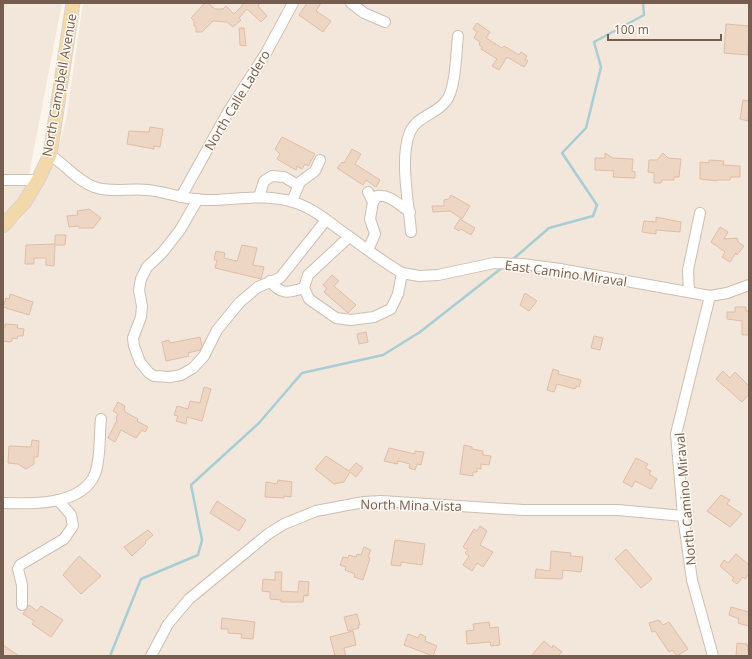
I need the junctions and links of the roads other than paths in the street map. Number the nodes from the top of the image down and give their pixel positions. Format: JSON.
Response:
{"nodes":[{"id":1,"x":74,"y":3,"type":"edge"},
{"id":2,"x":293,"y":3,"type":"edge"},
{"id":3,"x":351,"y":3,"type":"edge"},
{"id":4,"x":385,"y":22,"type":"dead end"},
{"id":5,"x":458,"y":36,"type":"dead end"},
{"id":6,"x":50,"y":155,"type":"junction"},
{"id":7,"x":320,"y":160,"type":"dead end"},
{"id":8,"x":3,"y":180,"type":"edge"},
{"id":9,"x":38,"y":180,"type":"junction"},
{"id":10,"x":298,"y":185,"type":"junction"},
{"id":11,"x":368,"y":192,"type":"dead end"},
{"id":12,"x":259,"y":197,"type":"junction"},
{"id":13,"x":181,"y":198,"type":"junction"},
{"id":14,"x":198,"y":199,"type":"junction"},
{"id":15,"x":292,"y":201,"type":"junction"},
{"id":16,"x":373,"y":202,"type":"junction"},
{"id":17,"x":410,"y":212,"type":"junction"},
{"id":18,"x":700,"y":213,"type":"dead end"},
{"id":19,"x":326,"y":220,"type":"junction"},
{"id":20,"x":3,"y":226,"type":"edge"},
{"id":21,"x":411,"y":232,"type":"dead end"},
{"id":22,"x":350,"y":237,"type":"junction"},
{"id":23,"x":368,"y":250,"type":"junction"},
{"id":24,"x":402,"y":273,"type":"junction"},
{"id":25,"x":270,"y":281,"type":"junction"},
{"id":26,"x":749,"y":285,"type":"edge"},
{"id":27,"x":304,"y":288,"type":"junction"},
{"id":28,"x":689,"y":292,"type":"junction"},
{"id":29,"x":710,"y":296,"type":"junction"},
{"id":30,"x":101,"y":419,"type":"dead end"},
{"id":31,"x":58,"y":500,"type":"junction"},
{"id":32,"x":3,"y":503,"type":"edge"},
{"id":33,"x":683,"y":516,"type":"junction"},
{"id":34,"x":22,"y":605,"type":"dead end"},
{"id":35,"x":151,"y":656,"type":"edge"},
{"id":36,"x":713,"y":656,"type":"edge"}],
"edges":[{"from":1,"to":6,"type":"main road","name":"North Campbell Avenue"},
{"from":2,"to":13,"type":"street","name":"North Calle Ladero"},
{"from":3,"to":4,"type":"street"},
{"from":5,"to":17,"type":"street"},
{"from":6,"to":9,"type":"main road","name":"North Campbell Avenue"},
{"from":6,"to":13,"type":"street","name":"East Camino Miraval"},
{"from":7,"to":10,"type":"street"},
{"from":8,"to":9,"type":"street"},
{"from":9,"to":20,"type":"main road","name":"North Campbell Avenue"},
{"from":10,"to":12,"type":"street"},
{"from":10,"to":15,"type":"street"},
{"from":11,"to":16,"type":"street"},
{"from":12,"to":14,"type":"street","name":"East Camino Miraval"},
{"from":12,"to":15,"type":"street","name":"East Camino Miraval"},
{"from":13,"to":14,"type":"street","name":"East Camino Miraval"},
{"from":14,"to":25,"type":"street"},
{"from":15,"to":19,"type":"street","name":"East Camino Miraval"},
{"from":16,"to":17,"type":"street"},
{"from":16,"to":23,"type":"street"},
{"from":17,"to":21,"type":"street"},
{"from":18,"to":28,"type":"street"},
{"from":19,"to":22,"type":"street","name":"East Camino Miraval"},
{"from":19,"to":25,"type":"street"},
{"from":22,"to":23,"type":"street","name":"East Camino Miraval"},
{"from":22,"to":27,"type":"street"},
{"from":23,"to":24,"type":"street","name":"East Camino Miraval"},
{"from":24,"to":27,"type":"street"},
{"from":24,"to":28,"type":"street","name":"East Camino Miraval"},
{"from":25,"to":27,"type":"street"},
{"from":26,"to":29,"type":"street"},
{"from":28,"to":29,"type":"street","name":"East Camino Miraval"},
{"from":29,"to":33,"type":"street","name":"North Camino Miraval"},
{"from":30,"to":31,"type":"street"},
{"from":31,"to":32,"type":"street"},
{"from":31,"to":34,"type":"street"},
{"from":33,"to":35,"type":"street","name":"North Mina Vista"},
{"from":33,"to":36,"type":"street","name":"North Camino Miraval"}]}
